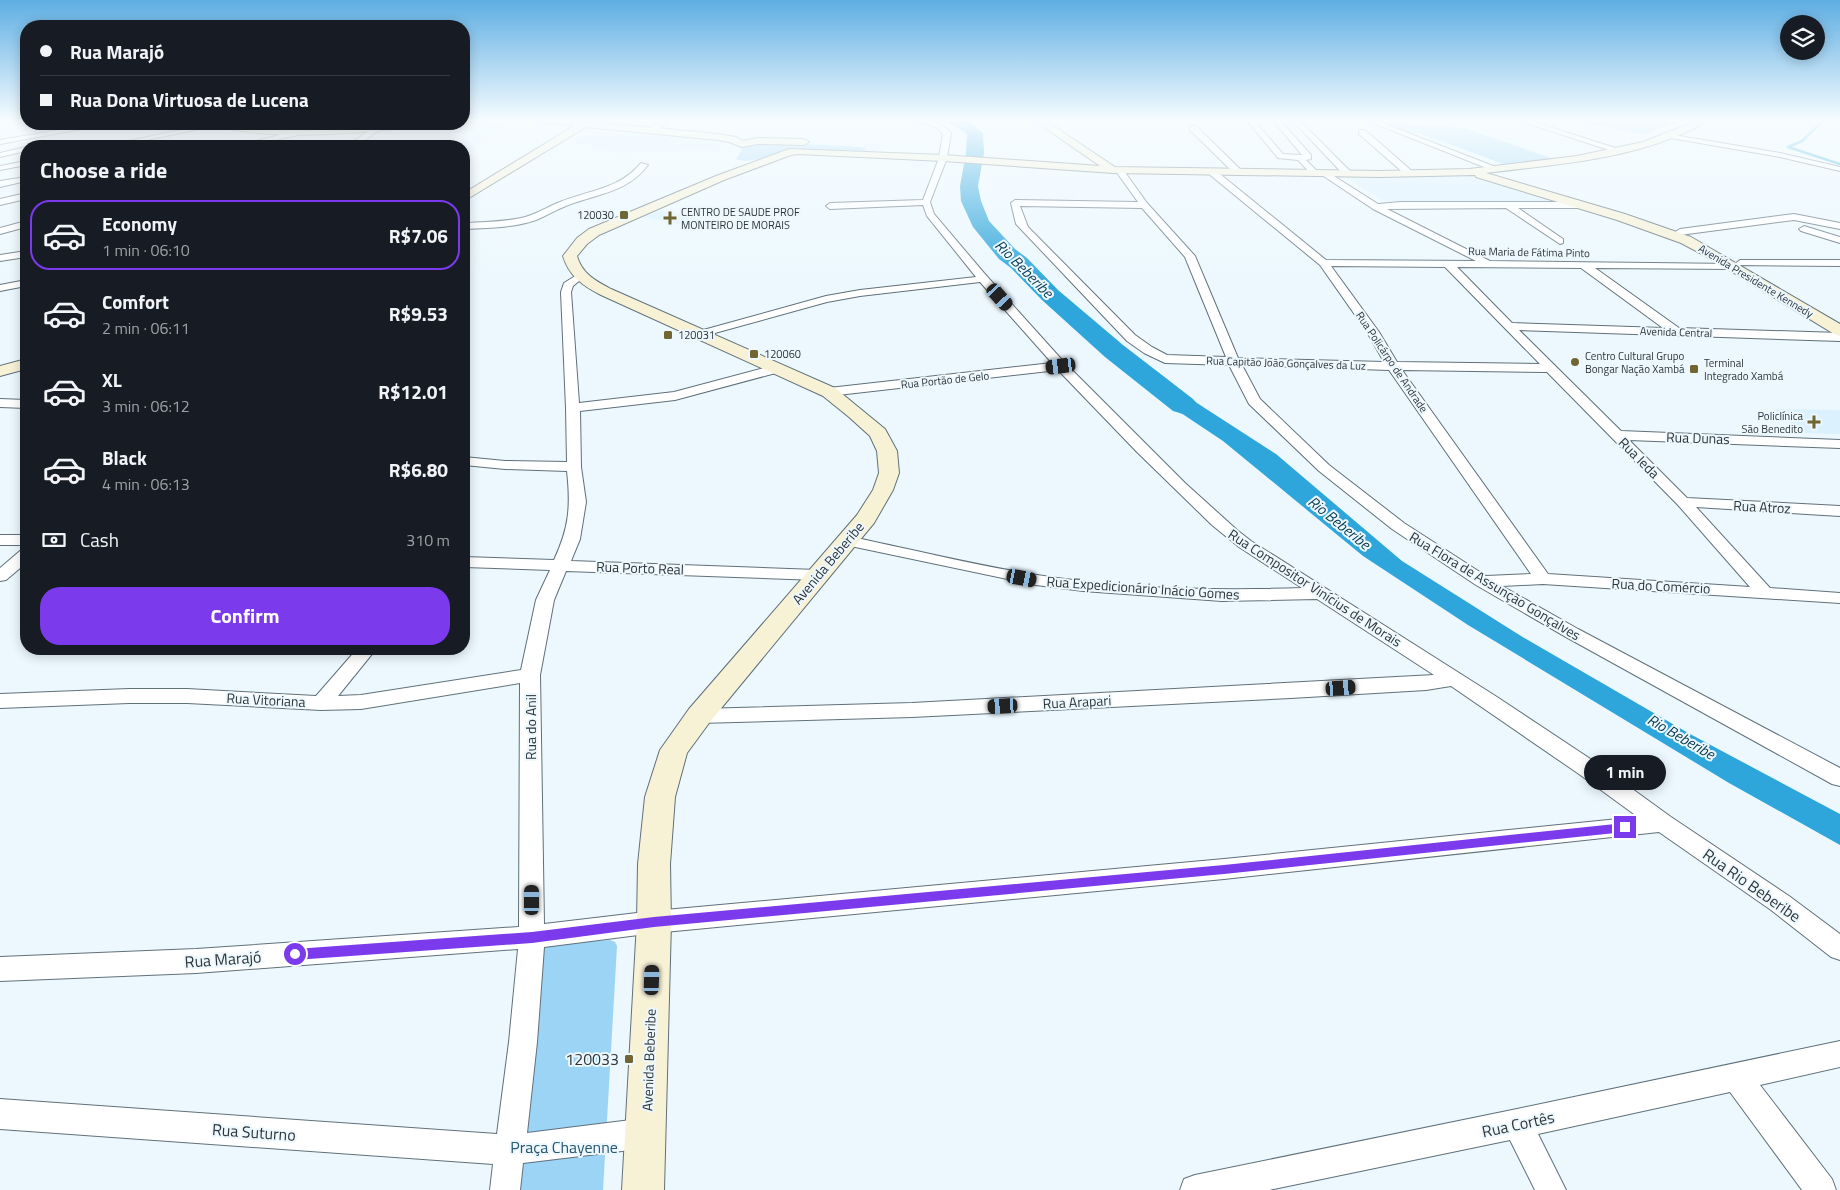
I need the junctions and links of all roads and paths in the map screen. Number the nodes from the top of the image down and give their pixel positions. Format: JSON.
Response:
{"nodes":[{"id":1,"x":502,"y":175,"type":"edge"},
{"id":2,"x":638,"y":175,"type":"edge"},
{"id":3,"x":709,"y":175,"type":"edge"},
{"id":4,"x":934,"y":175,"type":"edge"},
{"id":5,"x":1120,"y":175,"type":"edge"},
{"id":6,"x":1215,"y":175,"type":"edge"},
{"id":7,"x":1322,"y":175,"type":"edge"},
{"id":8,"x":1481,"y":175,"type":"edge"},
{"id":9,"x":1482,"y":175,"type":"edge"},
{"id":10,"x":20,"y":180,"type":"edge"},
{"id":11,"x":0,"y":184,"type":"edge"},
{"id":12,"x":470,"y":194,"type":"edge"},
{"id":13,"x":20,"y":197,"type":"edge"},
{"id":14,"x":0,"y":202,"type":"edge"},
{"id":15,"x":926,"y":202,"type":"junction"},
{"id":16,"x":1144,"y":205,"type":"junction"},
{"id":17,"x":1508,"y":205,"type":"junction"},
{"id":18,"x":1580,"y":205,"type":"junction"},
{"id":19,"x":830,"y":206,"type":"dead end"},
{"id":20,"x":1376,"y":207,"type":"junction"},
{"id":21,"x":1770,"y":220,"type":"junction"},
{"id":22,"x":470,"y":225,"type":"edge"},
{"id":23,"x":20,"y":226,"type":"edge"},
{"id":24,"x":1840,"y":226,"type":"edge"},
{"id":25,"x":0,"y":231,"type":"edge"},
{"id":26,"x":1680,"y":232,"type":"junction"},
{"id":27,"x":1840,"y":240,"type":"edge"},
{"id":28,"x":1560,"y":241,"type":"dead end"},
{"id":29,"x":20,"y":255,"type":"edge"},
{"id":30,"x":0,"y":258,"type":"edge"},
{"id":31,"x":1324,"y":263,"type":"junction"},
{"id":32,"x":1488,"y":263,"type":"junction"},
{"id":33,"x":1448,"y":264,"type":"junction"},
{"id":34,"x":1737,"y":264,"type":"junction"},
{"id":35,"x":1840,"y":264,"type":"edge"},
{"id":36,"x":1585,"y":266,"type":"junction"},
{"id":37,"x":580,"y":276,"type":"junction"},
{"id":38,"x":983,"y":279,"type":"junction"},
{"id":39,"x":20,"y":284,"type":"edge"},
{"id":40,"x":0,"y":288,"type":"edge"},
{"id":41,"x":1840,"y":322,"type":"edge"},
{"id":42,"x":1511,"y":326,"type":"junction"},
{"id":43,"x":1840,"y":331,"type":"edge"},
{"id":44,"x":1677,"y":332,"type":"junction"},
{"id":45,"x":700,"y":334,"type":"junction"},
{"id":46,"x":1840,"y":337,"type":"edge"},
{"id":47,"x":1234,"y":362,"type":"junction"},
{"id":48,"x":20,"y":366,"type":"edge"},
{"id":49,"x":1061,"y":366,"type":"junction"},
{"id":50,"x":1392,"y":366,"type":"junction"},
{"id":51,"x":779,"y":368,"type":"junction"},
{"id":52,"x":1549,"y":368,"type":"junction"},
{"id":53,"x":0,"y":371,"type":"edge"},
{"id":54,"x":829,"y":392,"type":"junction"},
{"id":55,"x":0,"y":403,"type":"edge"},
{"id":56,"x":20,"y":404,"type":"edge"},
{"id":57,"x":573,"y":408,"type":"junction"},
{"id":58,"x":1673,"y":427,"type":"dead end"},
{"id":59,"x":1616,"y":435,"type":"junction"},
{"id":60,"x":1684,"y":438,"type":"junction"},
{"id":61,"x":1840,"y":444,"type":"edge"},
{"id":62,"x":470,"y":463,"type":"edge"},
{"id":63,"x":574,"y":467,"type":"junction"},
{"id":64,"x":1683,"y":502,"type":"junction"},
{"id":65,"x":1840,"y":511,"type":"edge"},
{"id":66,"x":0,"y":540,"type":"edge"},
{"id":67,"x":20,"y":540,"type":"edge"},
{"id":68,"x":847,"y":540,"type":"junction"},
{"id":69,"x":20,"y":560,"type":"edge"},
{"id":70,"x":470,"y":562,"type":"edge"},
{"id":71,"x":560,"y":565,"type":"junction"},
{"id":72,"x":817,"y":575,"type":"junction"},
{"id":73,"x":0,"y":576,"type":"edge"},
{"id":74,"x":1543,"y":579,"type":"junction"},
{"id":75,"x":1482,"y":581,"type":"junction"},
{"id":76,"x":1764,"y":592,"type":"junction"},
{"id":77,"x":1323,"y":594,"type":"junction"},
{"id":78,"x":1840,"y":598,"type":"edge"},
{"id":79,"x":362,"y":655,"type":"edge"},
{"id":80,"x":530,"y":674,"type":"junction"},
{"id":81,"x":1453,"y":679,"type":"junction"},
{"id":82,"x":0,"y":701,"type":"edge"},
{"id":83,"x":321,"y":702,"type":"junction"},
{"id":84,"x":699,"y":716,"type":"junction"},
{"id":85,"x":1840,"y":778,"type":"edge"},
{"id":86,"x":1663,"y":823,"type":"junction"},
{"id":87,"x":654,"y":922,"type":"junction"},
{"id":88,"x":532,"y":937,"type":"junction"},
{"id":89,"x":1840,"y":949,"type":"edge"},
{"id":90,"x":0,"y":969,"type":"edge"},
{"id":91,"x":1840,"y":1054,"type":"edge"},
{"id":92,"x":1736,"y":1076,"type":"junction"},
{"id":93,"x":0,"y":1114,"type":"edge"},
{"id":94,"x":1517,"y":1124,"type":"junction"},
{"id":95,"x":647,"y":1133,"type":"junction"},
{"id":96,"x":509,"y":1150,"type":"junction"},
{"id":97,"x":505,"y":1190,"type":"edge"},
{"id":98,"x":643,"y":1190,"type":"edge"},
{"id":99,"x":1196,"y":1190,"type":"edge"},
{"id":100,"x":1551,"y":1190,"type":"edge"},
{"id":101,"x":1821,"y":1190,"type":"edge"}],
"edges":[{"from":1,"to":12,"type":"main road"},
{"from":2,"to":22,"type":"street"},
{"from":3,"to":37,"type":"main road"},
{"from":4,"to":15,"type":"street"},
{"from":5,"to":16,"type":"street","name":"Rua Flora de Assunção Gonçalves"},
{"from":6,"to":31,"type":"street","name":"Rua Policárpo de Andrade"},
{"from":7,"to":20,"type":"street"},
{"from":8,"to":18,"type":"main road","name":"Avenida Presidente Kennedy"},
{"from":9,"to":26,"type":"main road","name":"Avenida Presidente Kennedy"},
{"from":10,"to":11,"type":"street"},
{"from":13,"to":14,"type":"street"},
{"from":15,"to":19,"type":"street"},
{"from":15,"to":38,"type":"street","name":"Rua Compositor Vinícius de Morais"},
{"from":16,"to":47,"type":"street","name":"Rua Flora de Assunção Gonçalves"},
{"from":16,"to":47,"type":"street","name":"Rua Capitão João Gonçalves da Luz"},
{"from":17,"to":18,"type":"street"},
{"from":17,"to":20,"type":"street"},
{"from":17,"to":28,"type":"street"},
{"from":18,"to":34,"type":"main road","name":"Avenida Presidente Kennedy"},
{"from":20,"to":32,"type":"street"},
{"from":21,"to":24,"type":"street"},
{"from":21,"to":26,"type":"street"},
{"from":21,"to":27,"type":"street"},
{"from":23,"to":25,"type":"street"},
{"from":26,"to":34,"type":"main road","name":"Avenida Presidente Kennedy"},
{"from":29,"to":30,"type":"street"},
{"from":31,"to":33,"type":"street","name":"Rua Maria de Fátima Pinto"},
{"from":31,"to":50,"type":"street","name":"Rua Policárpo de Andrade"},
{"from":32,"to":33,"type":"street","name":"Rua Maria de Fátima Pinto"},
{"from":32,"to":36,"type":"street","name":"Rua Maria de Fátima Pinto"},
{"from":33,"to":42,"type":"street","name":"Rua Ieda"},
{"from":34,"to":35,"type":"street","name":"Rua Maria de Fátima Pinto"},
{"from":34,"to":36,"type":"street","name":"Rua Maria de Fátima Pinto"},
{"from":34,"to":41,"type":"main road","name":"Avenida Presidente Kennedy"},
{"from":34,"to":43,"type":"main road","name":"Avenida Presidente Kennedy"},
{"from":36,"to":44,"type":"street"},
{"from":37,"to":45,"type":"main road","name":"Avenida Beberibe"},
{"from":37,"to":57,"type":"street","name":"Rua do Anil"},
{"from":38,"to":45,"type":"street"},
{"from":38,"to":49,"type":"street","name":"Rua Compositor Vinícius de Morais"},
{"from":39,"to":40,"type":"street"},
{"from":42,"to":44,"type":"street","name":"Avenida Central"},
{"from":42,"to":52,"type":"street","name":"Rua Ieda"},
{"from":44,"to":46,"type":"street","name":"Avenida Central"},
{"from":45,"to":51,"type":"main road","name":"Avenida Beberibe"},
{"from":47,"to":50,"type":"street","name":"Rua Capitão João Gonçalves da Luz"},
{"from":47,"to":75,"type":"street","name":"Rua Flora de Assunção Gonçalves"},
{"from":48,"to":53,"type":"main road"},
{"from":49,"to":54,"type":"street","name":"Rua Portão de Gelo"},
{"from":49,"to":77,"type":"street","name":"Rua Compositor Vinícius de Morais"},
{"from":50,"to":52,"type":"street","name":"Rua Capitão João Gonçalves da Luz"},
{"from":50,"to":74,"type":"street","name":"Rua Policárpo de Andrade"},
{"from":51,"to":54,"type":"main road","name":"Avenida Beberibe"},
{"from":51,"to":57,"type":"street"},
{"from":52,"to":59,"type":"street","name":"Rua Ieda"},
{"from":54,"to":68,"type":"main road","name":"Avenida Beberibe"},
{"from":55,"to":56,"type":"street"},
{"from":57,"to":63,"type":"street","name":"Rua do Anil"},
{"from":58,"to":60,"type":"street"},
{"from":59,"to":60,"type":"street","name":"Rua Dunas"},
{"from":59,"to":64,"type":"street","name":"Rua Ieda"},
{"from":60,"to":61,"type":"street","name":"Rua Dunas"},
{"from":62,"to":63,"type":"street"},
{"from":63,"to":71,"type":"street","name":"Rua do Anil"},
{"from":64,"to":65,"type":"street","name":"Rua Atroz"},
{"from":64,"to":76,"type":"street","name":"Rua Ieda"},
{"from":66,"to":67,"type":"street"},
{"from":68,"to":72,"type":"main road","name":"Avenida Beberibe"},
{"from":68,"to":77,"type":"street","name":"Rua Expedicionário Inácio Gomes"},
{"from":69,"to":73,"type":"street"},
{"from":70,"to":71,"type":"street","name":"Rua Porto Real"},
{"from":71,"to":72,"type":"street","name":"Rua Porto Real"},
{"from":71,"to":80,"type":"street","name":"Rua do Anil"},
{"from":72,"to":84,"type":"main road","name":"Avenida Beberibe"},
{"from":74,"to":75,"type":"street","name":"Rua do Comércio"},
{"from":74,"to":76,"type":"street","name":"Rua do Comércio"},
{"from":75,"to":85,"type":"street","name":"Rua Flora de Assunção Gonçalves"},
{"from":76,"to":78,"type":"street","name":"Rua do Comércio"},
{"from":77,"to":81,"type":"street","name":"Rua Compositor Vinícius de Morais"},
{"from":79,"to":83,"type":"street"},
{"from":80,"to":83,"type":"street","name":"Rua Vitoriana"},
{"from":80,"to":88,"type":"street","name":"Rua do Anil"},
{"from":81,"to":84,"type":"street","name":"Rua Arapari"},
{"from":81,"to":86,"type":"street","name":"Rua Compositor Vinícius de Morais"},
{"from":82,"to":83,"type":"street","name":"Rua Vitoriana"},
{"from":84,"to":87,"type":"main road","name":"Avenida Beberibe"},
{"from":86,"to":87,"type":"street","name":"Rua Marajó"},
{"from":86,"to":89,"type":"street","name":"Rua Rio Beberibe"},
{"from":87,"to":88,"type":"street","name":"Rua Marajó"},
{"from":87,"to":95,"type":"main road","name":"Avenida Beberibe"},
{"from":88,"to":90,"type":"street","name":"Rua Marajó"},
{"from":88,"to":96,"type":"street","name":"Rua do Anil"},
{"from":91,"to":92,"type":"street","name":"Rua Cortês"},
{"from":92,"to":94,"type":"street","name":"Rua Cortês"},
{"from":92,"to":101,"type":"street"},
{"from":93,"to":96,"type":"street","name":"Rua Suturno"},
{"from":94,"to":99,"type":"street","name":"Rua Cortês"},
{"from":94,"to":100,"type":"street"},
{"from":95,"to":96,"type":"street","name":"Rua Suturno"},
{"from":95,"to":98,"type":"main road","name":"Avenida Beberibe"},
{"from":96,"to":97,"type":"street","name":"Rua do Anil"}]}
